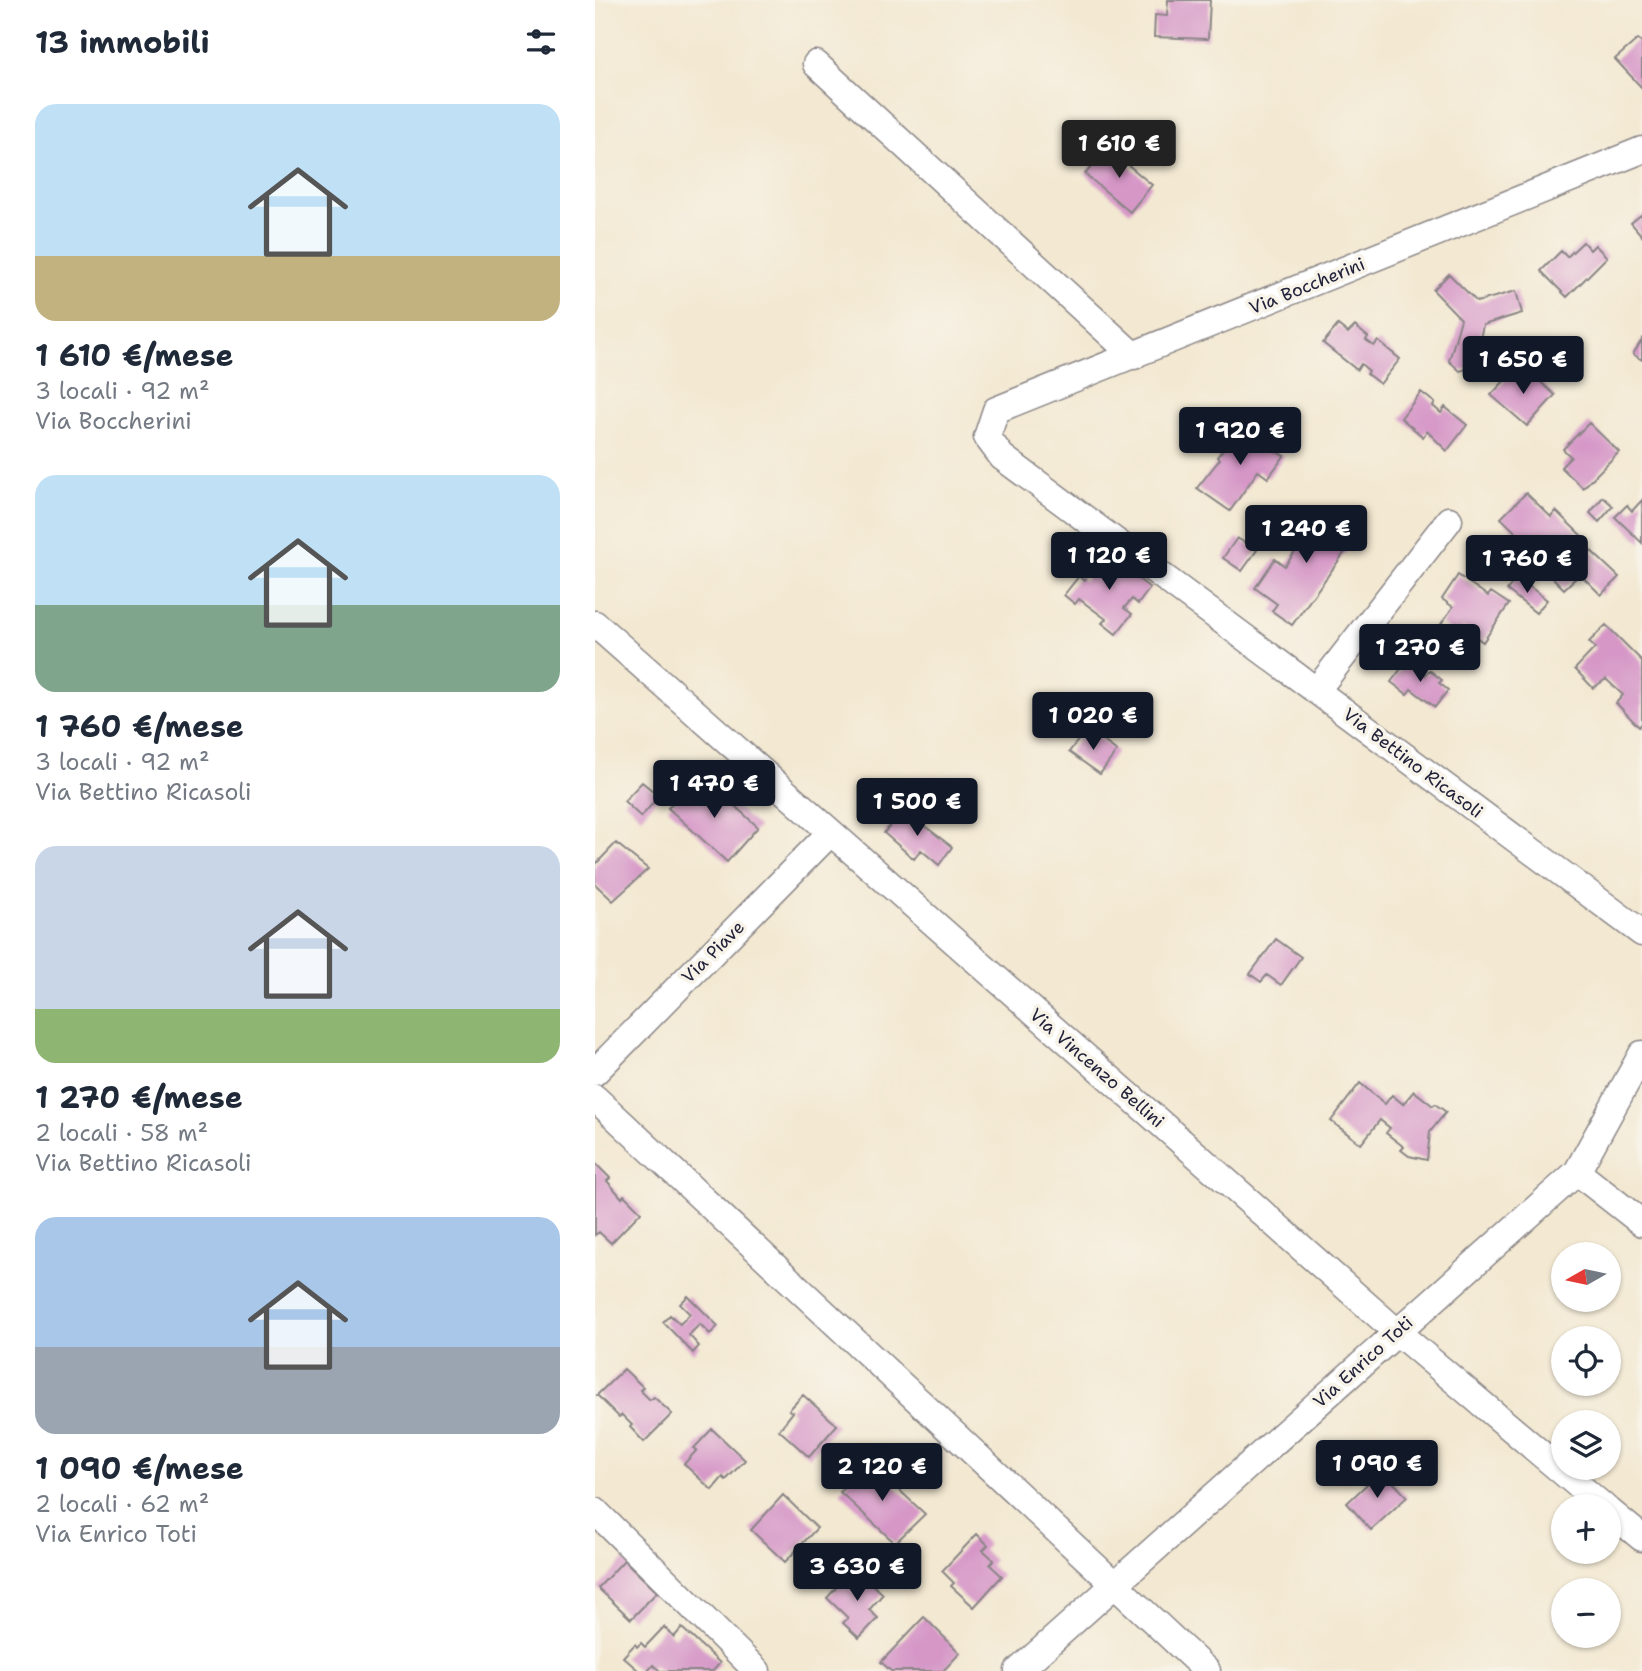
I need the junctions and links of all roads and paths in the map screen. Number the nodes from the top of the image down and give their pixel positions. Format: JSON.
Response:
{"nodes":[{"id":1,"x":816,"y":64,"type":"dead end"},
{"id":2,"x":1642,"y":149,"type":"edge"},
{"id":3,"x":1134,"y":356,"type":"junction"},
{"id":4,"x":987,"y":437,"type":"joint"},
{"id":5,"x":1449,"y":520,"type":"dead end"},
{"id":6,"x":595,"y":624,"type":"edge"},
{"id":7,"x":1316,"y":691,"type":"junction"},
{"id":8,"x":830,"y":833,"type":"junction"},
{"id":9,"x":1642,"y":933,"type":"edge"},
{"id":10,"x":1642,"y":1054,"type":"edge"},
{"id":11,"x":595,"y":1072,"type":"edge"},
{"id":12,"x":595,"y":1098,"type":"edge"},
{"id":13,"x":1577,"y":1172,"type":"junction"},
{"id":14,"x":1642,"y":1223,"type":"edge"},
{"id":15,"x":1397,"y":1332,"type":"junction"},
{"id":16,"x":1589,"y":1494,"type":"edge"},
{"id":17,"x":595,"y":1511,"type":"edge"},
{"id":18,"x":1621,"y":1520,"type":"edge"},
{"id":19,"x":1642,"y":1538,"type":"edge"},
{"id":20,"x":1114,"y":1585,"type":"junction"},
{"id":21,"x":757,"y":1671,"type":"edge"},
{"id":22,"x":1018,"y":1671,"type":"edge"},
{"id":23,"x":1207,"y":1671,"type":"edge"}],
"edges":[{"from":1,"to":3,"type":"street"},
{"from":2,"to":3,"type":"street","name":"Via Boccherini"},
{"from":3,"to":4,"type":"street","name":"Via Boccherini"},
{"from":4,"to":7,"type":"street","name":"Via Bettino Ricasoli"},
{"from":5,"to":7,"type":"street"},
{"from":6,"to":8,"type":"street","name":"Via Vincenzo Bellini"},
{"from":7,"to":9,"type":"street","name":"Via Bettino Ricasoli"},
{"from":8,"to":11,"type":"street","name":"Via Piave"},
{"from":8,"to":15,"type":"street","name":"Via Vincenzo Bellini"},
{"from":10,"to":13,"type":"street","name":"Via Enrico Toti"},
{"from":12,"to":20,"type":"street"},
{"from":13,"to":14,"type":"street"},
{"from":13,"to":15,"type":"street","name":"Via Enrico Toti"},
{"from":15,"to":16,"type":"street","name":"Via Vincenzo Bellini"},
{"from":15,"to":20,"type":"street","name":"Via Enrico Toti"},
{"from":17,"to":21,"type":"street"},
{"from":18,"to":19,"type":"street","name":"Via Vincenzo Bellini"},
{"from":20,"to":22,"type":"street","name":"Via Enrico Toti"},
{"from":20,"to":23,"type":"street"}]}
